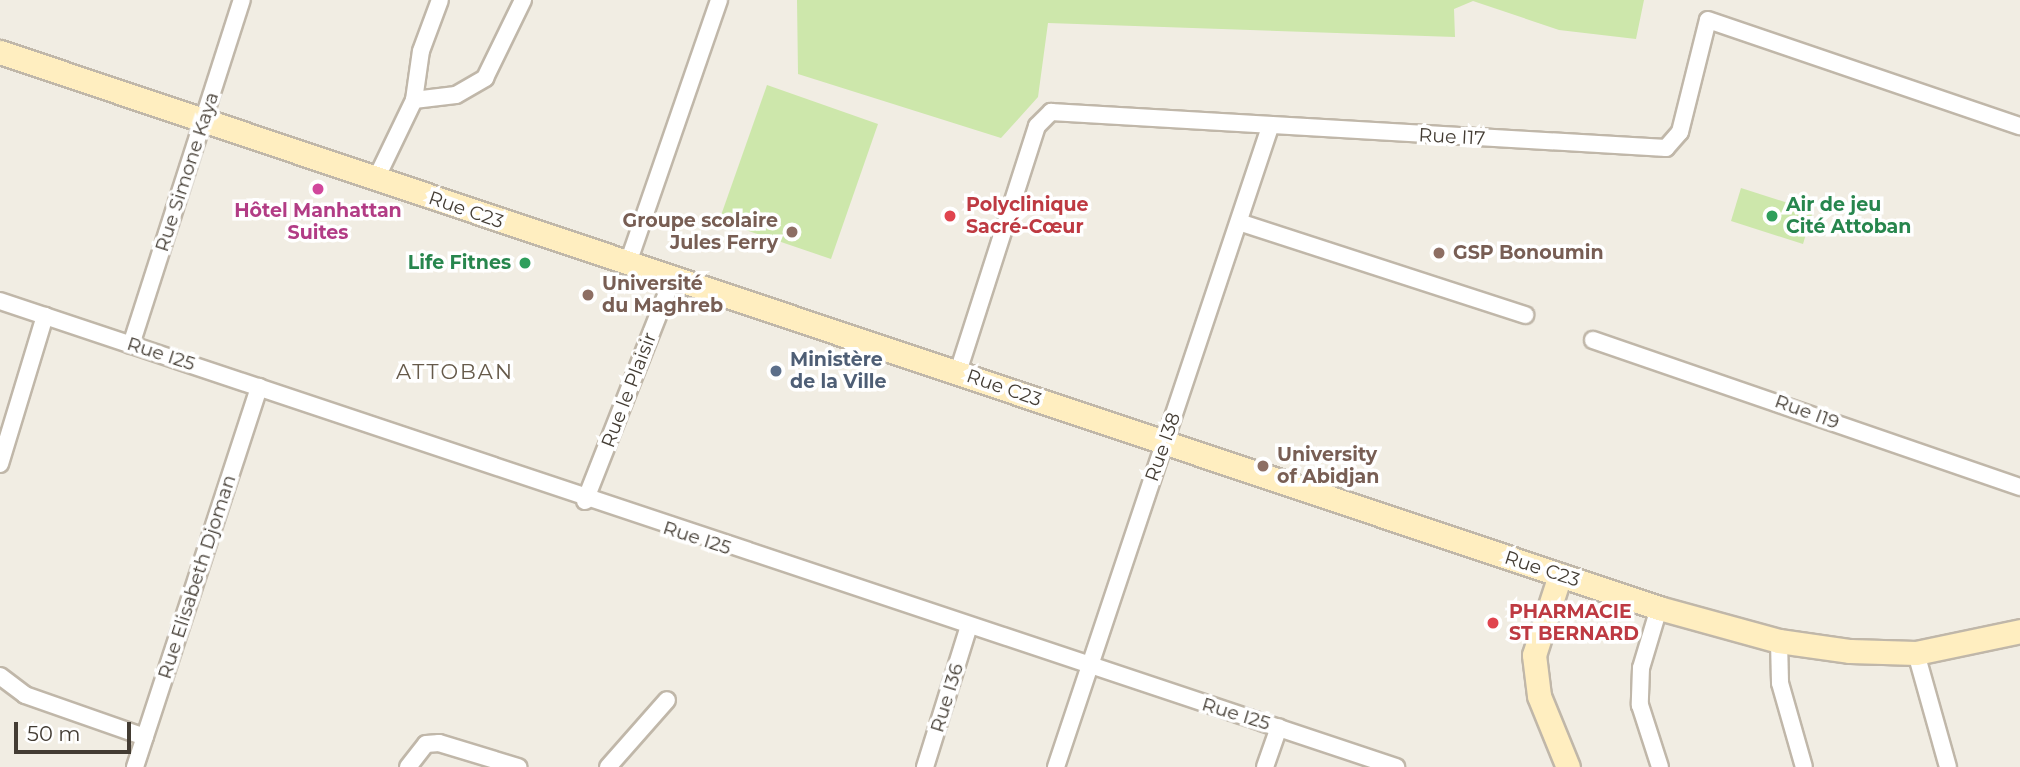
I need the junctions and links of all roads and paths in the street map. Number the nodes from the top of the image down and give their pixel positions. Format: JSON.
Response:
{"nodes":[{"id":1,"x":242,"y":0,"type":"edge"},
{"id":2,"x":440,"y":0,"type":"edge"},
{"id":3,"x":523,"y":0,"type":"edge"},
{"id":4,"x":719,"y":0,"type":"edge"},
{"id":5,"x":0,"y":52,"type":"edge"},
{"id":6,"x":414,"y":100,"type":"junction"},
{"id":7,"x":204,"y":118,"type":"junction"},
{"id":8,"x":2020,"y":126,"type":"edge"},
{"id":9,"x":1270,"y":127,"type":"junction"},
{"id":10,"x":376,"y":179,"type":"junction"},
{"id":11,"x":1239,"y":222,"type":"junction"},
{"id":12,"x":628,"y":263,"type":"junction"},
{"id":13,"x":673,"y":278,"type":"junction"},
{"id":14,"x":0,"y":301,"type":"edge"},
{"id":15,"x":1525,"y":315,"type":"dead end"},
{"id":16,"x":45,"y":316,"type":"junction"},
{"id":17,"x":1593,"y":340,"type":"dead end"},
{"id":18,"x":131,"y":345,"type":"junction"},
{"id":19,"x":958,"y":372,"type":"junction"},
{"id":20,"x":259,"y":387,"type":"junction"},
{"id":21,"x":1164,"y":444,"type":"junction"},
{"id":22,"x":0,"y":464,"type":"edge"},
{"id":23,"x":2020,"y":487,"type":"edge"},
{"id":24,"x":585,"y":501,"type":"junction"},
{"id":25,"x":1560,"y":575,"type":"junction"},
{"id":26,"x":1659,"y":608,"type":"junction"},
{"id":27,"x":968,"y":629,"type":"junction"},
{"id":28,"x":2020,"y":631,"type":"edge"},
{"id":29,"x":1779,"y":641,"type":"junction"},
{"id":30,"x":1916,"y":653,"type":"junction"},
{"id":31,"x":1088,"y":668,"type":"junction"},
{"id":32,"x":0,"y":676,"type":"edge"},
{"id":33,"x":667,"y":699,"type":"dead end"},
{"id":34,"x":1279,"y":727,"type":"junction"},
{"id":35,"x":145,"y":737,"type":"junction"},
{"id":36,"x":135,"y":767,"type":"edge"},
{"id":37,"x":408,"y":767,"type":"edge"},
{"id":38,"x":518,"y":767,"type":"edge"},
{"id":39,"x":608,"y":767,"type":"edge"},
{"id":40,"x":925,"y":767,"type":"edge"},
{"id":41,"x":1056,"y":767,"type":"edge"},
{"id":42,"x":1265,"y":767,"type":"edge"},
{"id":43,"x":1396,"y":767,"type":"edge"},
{"id":44,"x":1568,"y":767,"type":"edge"},
{"id":45,"x":1660,"y":767,"type":"edge"},
{"id":46,"x":1804,"y":767,"type":"edge"},
{"id":47,"x":1948,"y":767,"type":"edge"}],
"edges":[{"from":1,"to":7,"type":"street","name":"Rue Simone Kaya"},
{"from":2,"to":6,"type":"street"},
{"from":3,"to":6,"type":"street"},
{"from":4,"to":12,"type":"street"},
{"from":5,"to":7,"type":"street","name":"Rue C23"},
{"from":6,"to":10,"type":"street"},
{"from":7,"to":10,"type":"street","name":"Rue C23"},
{"from":7,"to":18,"type":"street","name":"Rue Simone Kaya"},
{"from":8,"to":9,"type":"street","name":"Rue I17"},
{"from":9,"to":11,"type":"street","name":"Rue I38"},
{"from":9,"to":19,"type":"street","name":"Rue I17"},
{"from":10,"to":12,"type":"street","name":"Rue C23"},
{"from":11,"to":15,"type":"street"},
{"from":11,"to":21,"type":"street","name":"Rue I38"},
{"from":12,"to":13,"type":"street","name":"Rue C23"},
{"from":13,"to":19,"type":"street","name":"Rue C23"},
{"from":13,"to":24,"type":"street","name":"Rue le Plaisir"},
{"from":14,"to":16,"type":"street","name":"Rue I25"},
{"from":16,"to":18,"type":"street","name":"Rue I25"},
{"from":16,"to":22,"type":"street"},
{"from":17,"to":23,"type":"street","name":"Rue I19"},
{"from":18,"to":20,"type":"street","name":"Rue I25"},
{"from":19,"to":21,"type":"street","name":"Rue C23"},
{"from":20,"to":24,"type":"street","name":"Rue I25"},
{"from":20,"to":35,"type":"street","name":"Rue Elisabeth Djoman"},
{"from":21,"to":25,"type":"street","name":"Rue C23"},
{"from":21,"to":31,"type":"street","name":"Rue I38"},
{"from":24,"to":27,"type":"street","name":"Rue I25"},
{"from":25,"to":26,"type":"street","name":"Rue C23"},
{"from":25,"to":44,"type":"street"},
{"from":26,"to":29,"type":"street","name":"Rue C23"},
{"from":26,"to":45,"type":"street"},
{"from":27,"to":31,"type":"street","name":"Rue I25"},
{"from":27,"to":40,"type":"street","name":"Rue I36"},
{"from":28,"to":30,"type":"street","name":"Rue C23"},
{"from":29,"to":30,"type":"street","name":"Rue C23"},
{"from":29,"to":46,"type":"street"},
{"from":30,"to":47,"type":"street"},
{"from":31,"to":34,"type":"street","name":"Rue I25"},
{"from":31,"to":41,"type":"street","name":"Rue I38"},
{"from":32,"to":35,"type":"street"},
{"from":33,"to":39,"type":"street"},
{"from":34,"to":42,"type":"street"},
{"from":34,"to":43,"type":"street","name":"Rue I25"},
{"from":35,"to":36,"type":"street","name":"Rue Elisabeth Djoman"},
{"from":37,"to":38,"type":"street"}]}
